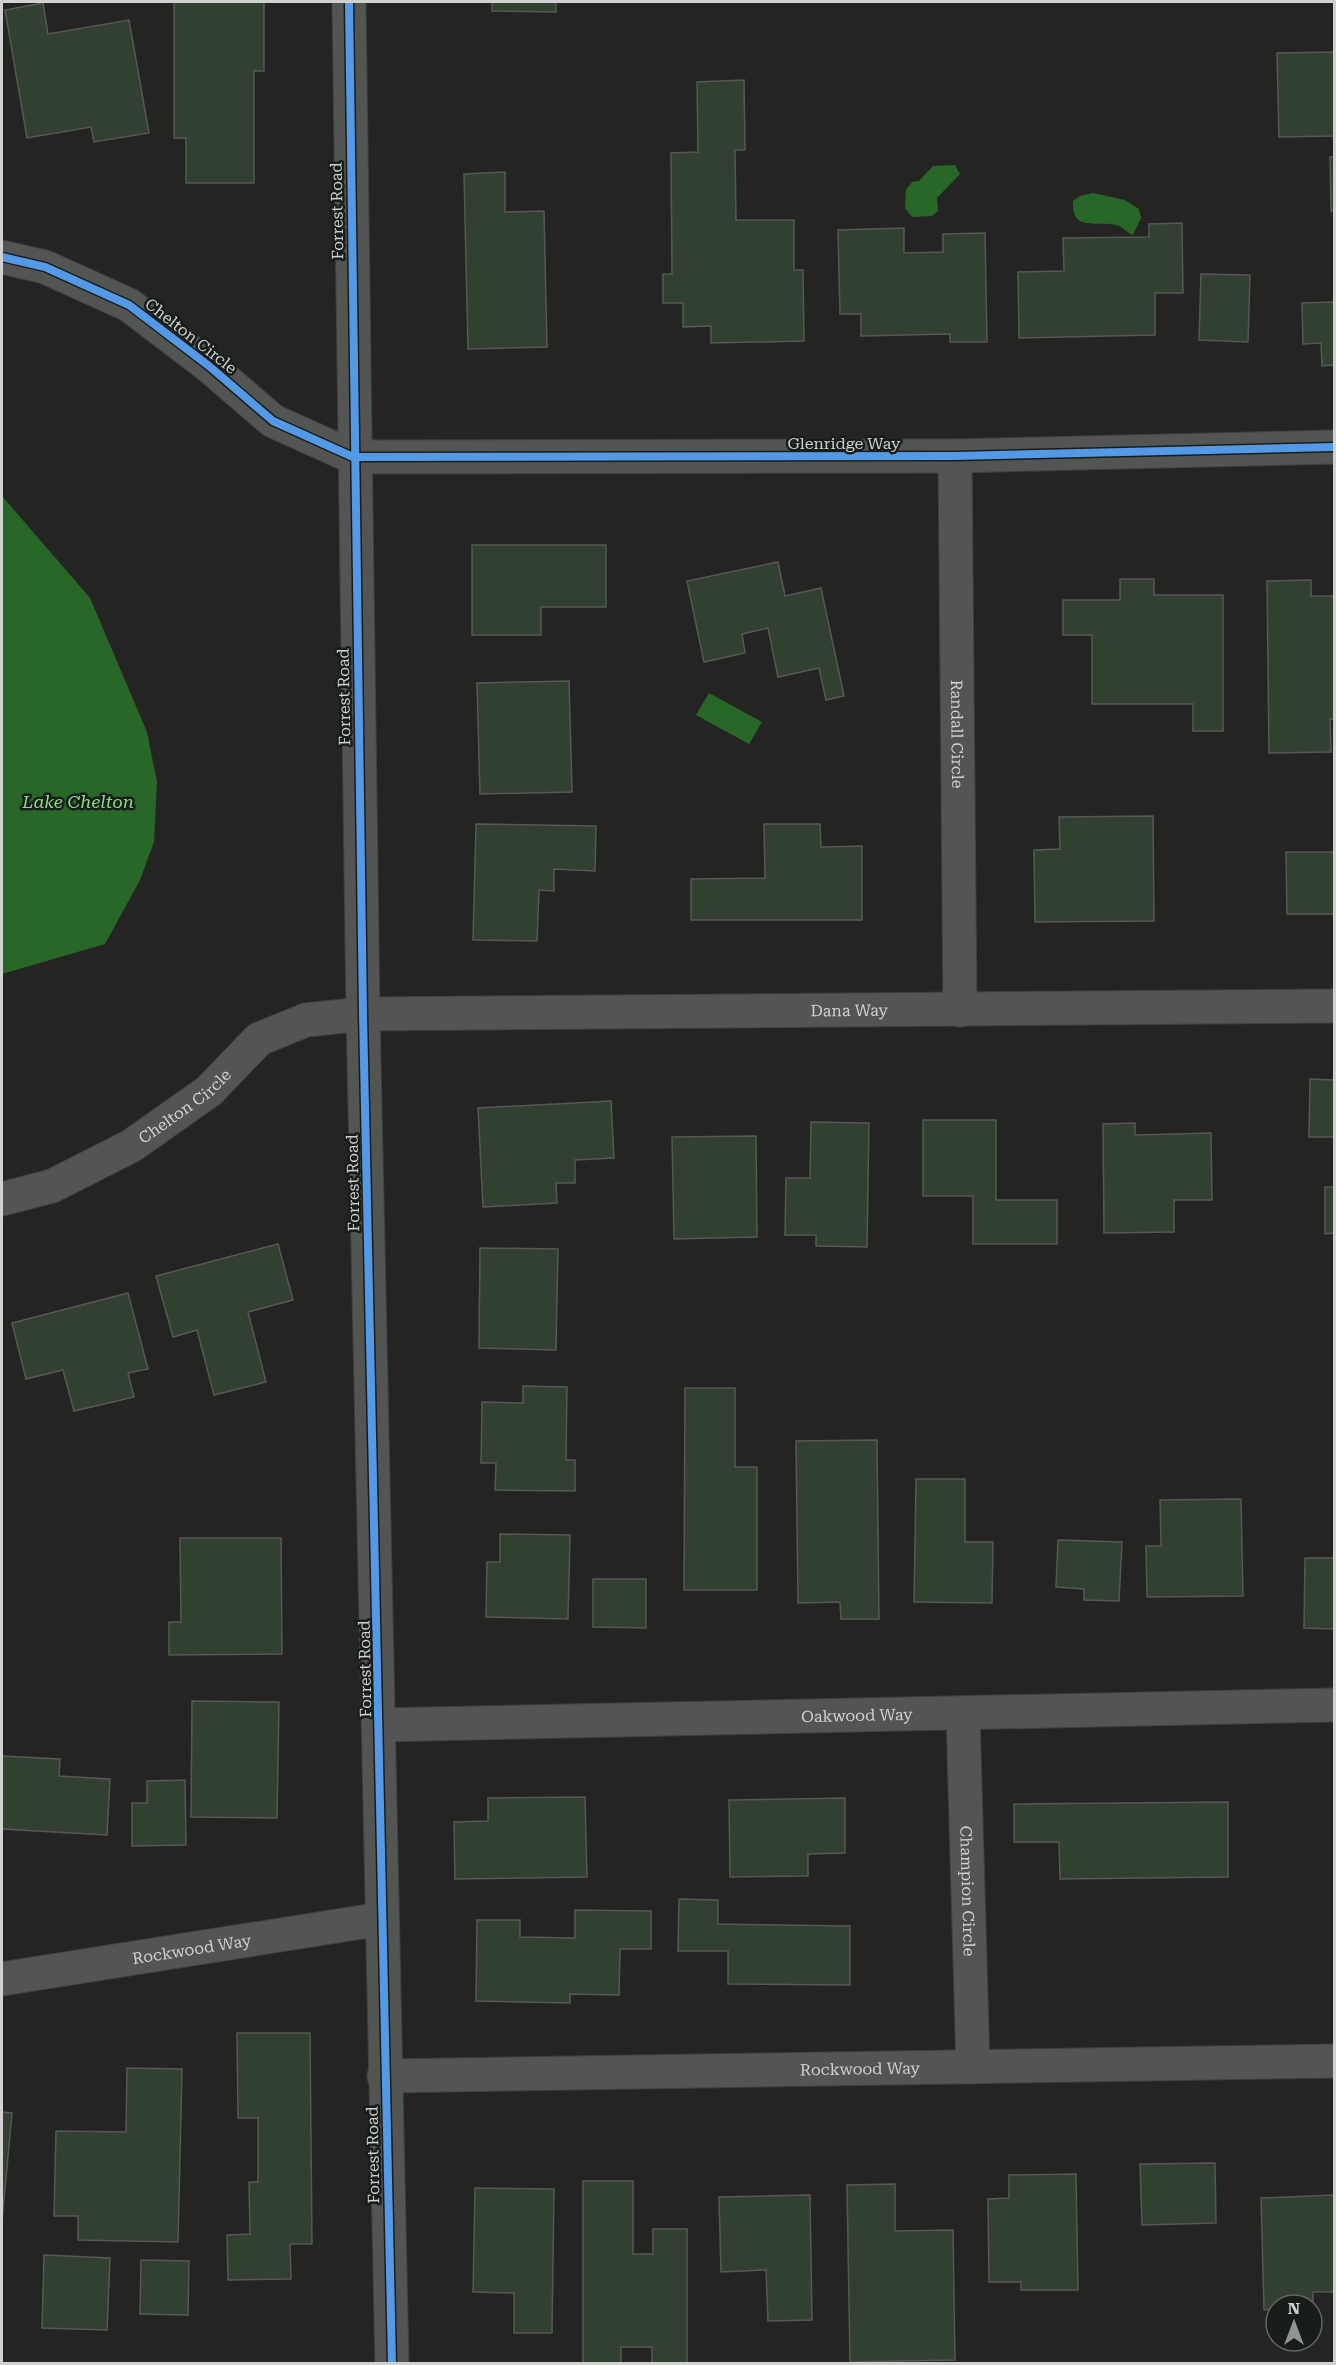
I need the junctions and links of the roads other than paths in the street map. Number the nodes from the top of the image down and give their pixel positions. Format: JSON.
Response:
{"nodes":[{"id":1,"x":349,"y":2,"type":"edge"},
{"id":2,"x":2,"y":256,"type":"edge"},
{"id":3,"x":1335,"y":447,"type":"edge"},
{"id":4,"x":955,"y":456,"type":"junction"},
{"id":5,"x":353,"y":457,"type":"junction"},
{"id":6,"x":1335,"y":1006,"type":"edge"},
{"id":7,"x":960,"y":1010,"type":"junction"},
{"id":8,"x":363,"y":1014,"type":"junction"},
{"id":9,"x":2,"y":1199,"type":"edge"},
{"id":10,"x":1335,"y":1705,"type":"edge"},
{"id":11,"x":963,"y":1715,"type":"junction"},
{"id":12,"x":379,"y":1725,"type":"junction"},
{"id":13,"x":381,"y":1918,"type":"junction"},
{"id":14,"x":2,"y":1979,"type":"edge"},
{"id":15,"x":1335,"y":2061,"type":"edge"},
{"id":16,"x":973,"y":2067,"type":"junction"},
{"id":17,"x":384,"y":2076,"type":"junction"},
{"id":18,"x":392,"y":2364,"type":"edge"}],
"edges":[{"from":1,"to":5,"type":"street","name":"Forrest Road"},
{"from":2,"to":5,"type":"street","name":"Chelton Circle"},
{"from":3,"to":4,"type":"street","name":"Glenridge Way"},
{"from":4,"to":5,"type":"street","name":"Glenridge Way"},
{"from":4,"to":7,"type":"street","name":"Randall Circle"},
{"from":5,"to":8,"type":"street","name":"Forrest Road"},
{"from":6,"to":7,"type":"street","name":"Dana Way"},
{"from":7,"to":8,"type":"street","name":"Dana Way"},
{"from":8,"to":9,"type":"street","name":"Chelton Circle"},
{"from":8,"to":12,"type":"street","name":"Forrest Road"},
{"from":10,"to":11,"type":"street","name":"Oakwood Way"},
{"from":11,"to":12,"type":"street","name":"Oakwood Way"},
{"from":11,"to":16,"type":"street","name":"Champion Circle"},
{"from":12,"to":13,"type":"street","name":"Forrest Road"},
{"from":13,"to":14,"type":"street","name":"Rockwood Way"},
{"from":13,"to":17,"type":"street","name":"Forrest Road"},
{"from":15,"to":16,"type":"street","name":"Rockwood Way"},
{"from":16,"to":17,"type":"street","name":"Rockwood Way"},
{"from":17,"to":18,"type":"street","name":"Forrest Road"}]}
